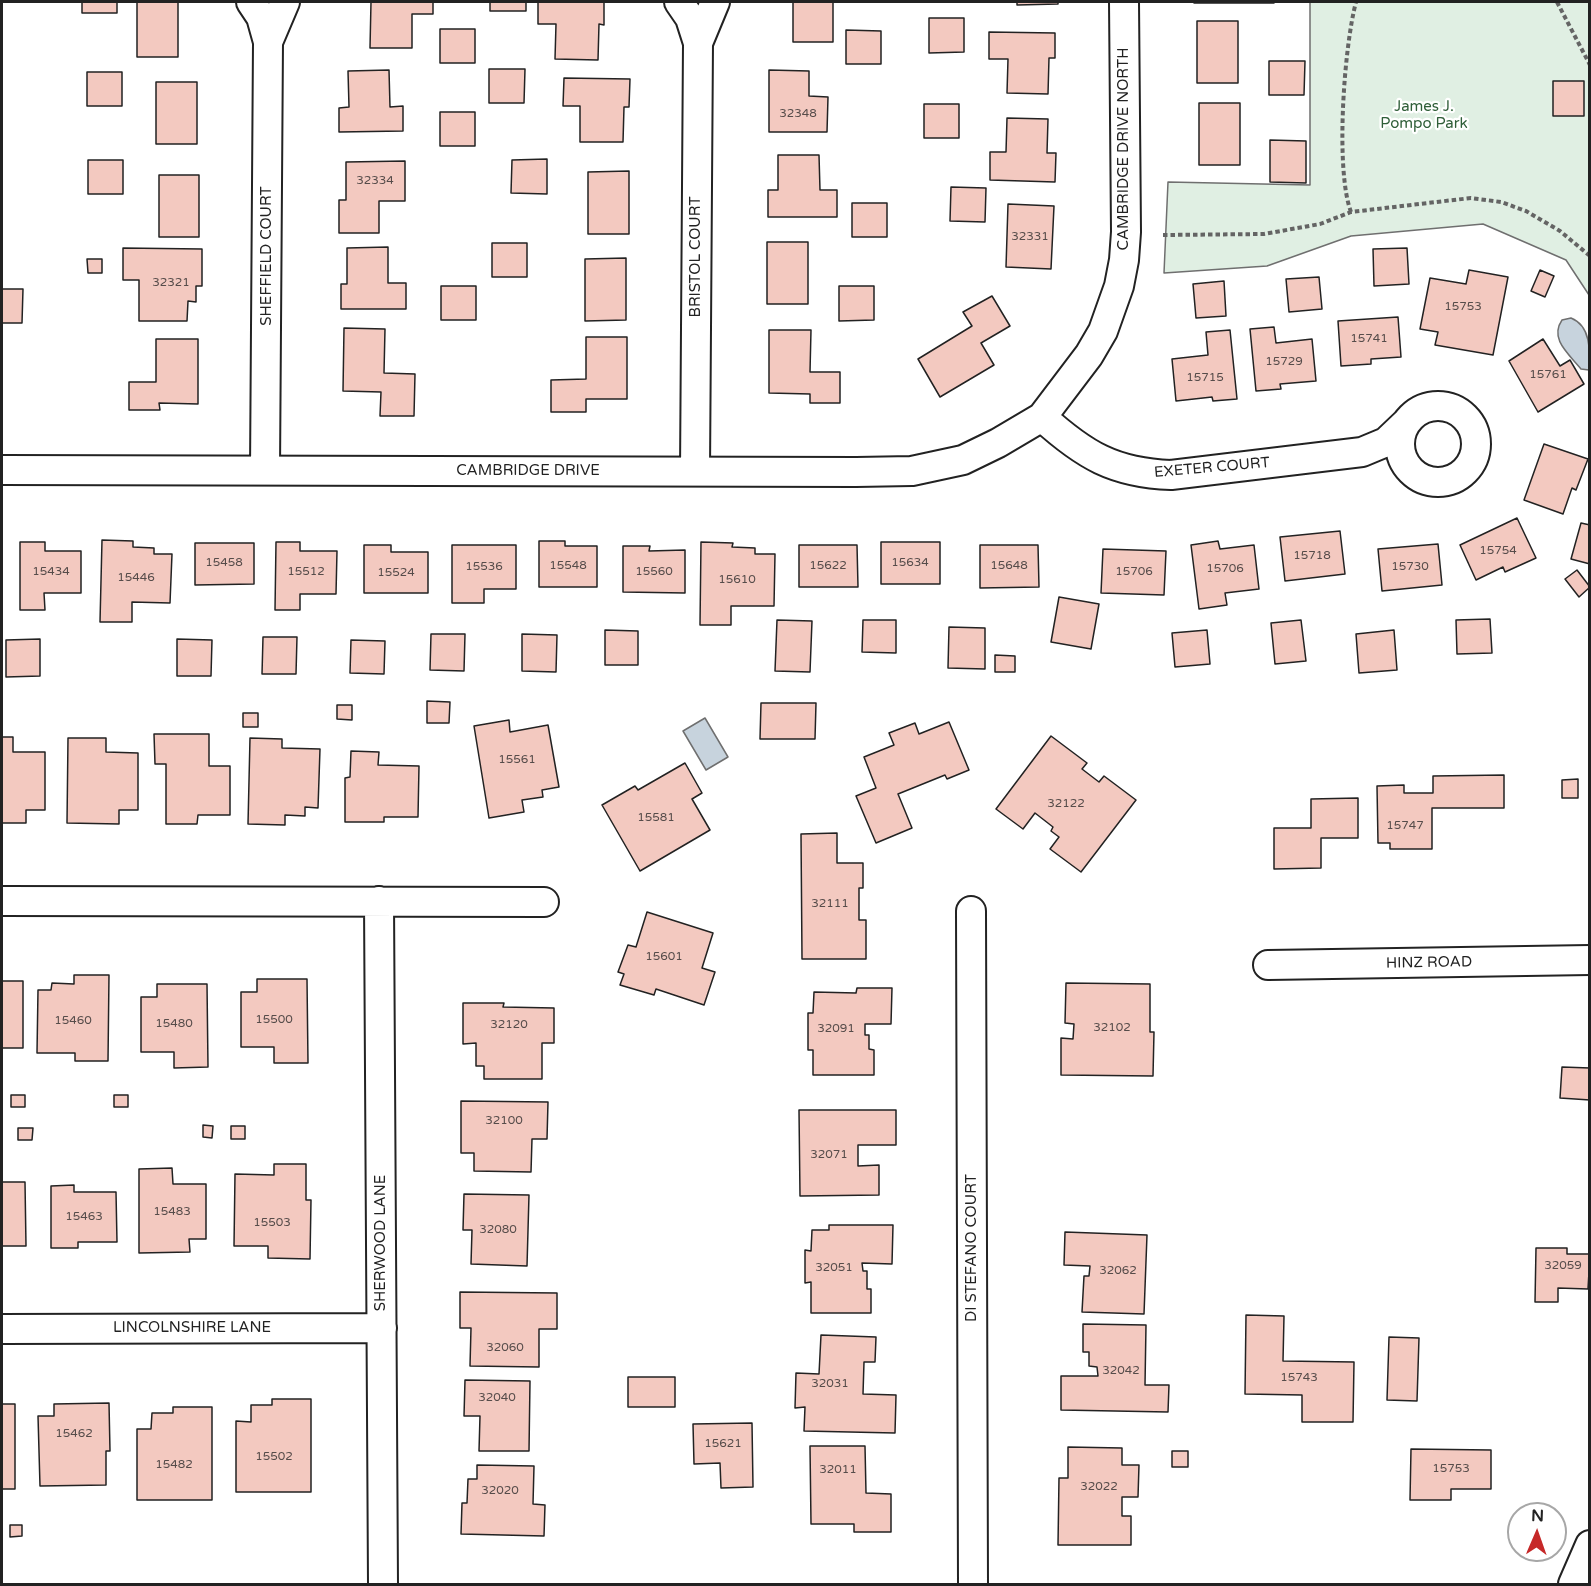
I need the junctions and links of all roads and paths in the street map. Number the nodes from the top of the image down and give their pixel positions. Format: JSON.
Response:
{"nodes":[{"id":1,"x":251,"y":2,"type":"edge"},
{"id":2,"x":285,"y":2,"type":"edge"},
{"id":3,"x":679,"y":2,"type":"edge"},
{"id":4,"x":715,"y":2,"type":"edge"},
{"id":5,"x":1124,"y":2,"type":"edge"},
{"id":6,"x":1356,"y":2,"type":"edge"},
{"id":7,"x":1557,"y":2,"type":"edge"},
{"id":8,"x":268,"y":42,"type":"junction"},
{"id":9,"x":698,"y":43,"type":"junction"},
{"id":10,"x":1590,"y":65,"type":"edge"},
{"id":11,"x":1351,"y":212,"type":"junction"},
{"id":12,"x":1163,"y":235,"type":"dead end"},
{"id":13,"x":1590,"y":256,"type":"edge"},
{"id":14,"x":1042,"y":417,"type":"junction"},
{"id":15,"x":1407,"y":423,"type":"junction"},
{"id":16,"x":1362,"y":452,"type":"junction"},
{"id":17,"x":2,"y":470,"type":"edge"},
{"id":18,"x":266,"y":471,"type":"junction"},
{"id":19,"x":695,"y":471,"type":"junction"},
{"id":20,"x":1411,"y":471,"type":"junction"},
{"id":21,"x":2,"y":901,"type":"edge"},
{"id":22,"x":379,"y":901,"type":"junction"},
{"id":23,"x":544,"y":902,"type":"dead end"},
{"id":24,"x":971,"y":911,"type":"dead end"},
{"id":25,"x":1590,"y":960,"type":"edge"},
{"id":26,"x":1268,"y":965,"type":"dead end"},
{"id":27,"x":382,"y":1328,"type":"junction"},
{"id":28,"x":2,"y":1329,"type":"edge"},
{"id":29,"x":1590,"y":1545,"type":"edge"},
{"id":30,"x":383,"y":1584,"type":"edge"},
{"id":31,"x":973,"y":1584,"type":"edge"},
{"id":32,"x":1573,"y":1584,"type":"edge"}],
"edges":[{"from":1,"to":8,"type":"street","name":"SHEFFIELD COURT"},
{"from":2,"to":8,"type":"street","name":"SHEFFIELD COURT"},
{"from":3,"to":9,"type":"street","name":"BRISTOL COURT"},
{"from":4,"to":9,"type":"street","name":"BRISTOL COURT"},
{"from":5,"to":14,"type":"street","name":"CAMBRIDGE DRIVE NORTH"},
{"from":6,"to":11,"type":"path"},
{"from":7,"to":10,"type":"path"},
{"from":8,"to":18,"type":"street","name":"SHEFFIELD COURT"},
{"from":9,"to":19,"type":"street","name":"BRISTOL COURT"},
{"from":11,"to":12,"type":"path"},
{"from":11,"to":13,"type":"path"},
{"from":14,"to":16,"type":"street","name":"EXETER COURT"},
{"from":14,"to":19,"type":"street","name":"CAMBRIDGE DRIVE"},
{"from":15,"to":16,"type":"street","name":"EXETER COURT"},
{"from":15,"to":20,"type":"street"},
{"from":15,"to":20,"type":"street","name":"EXETER COURT"},
{"from":16,"to":20,"type":"street","name":"EXETER COURT"},
{"from":17,"to":18,"type":"street","name":"CAMBRIDGE DRIVE"},
{"from":18,"to":19,"type":"street","name":"CAMBRIDGE DRIVE"},
{"from":21,"to":22,"type":"street"},
{"from":22,"to":23,"type":"street"},
{"from":22,"to":27,"type":"street","name":"SHERWOOD LANE"},
{"from":24,"to":31,"type":"street","name":"DI STEFANO COURT"},
{"from":25,"to":26,"type":"street","name":"HINZ ROAD"},
{"from":27,"to":28,"type":"street","name":"LINCOLNSHIRE LANE"},
{"from":27,"to":30,"type":"street","name":"SHERWOOD LANE"},
{"from":29,"to":32,"type":"street"}]}
